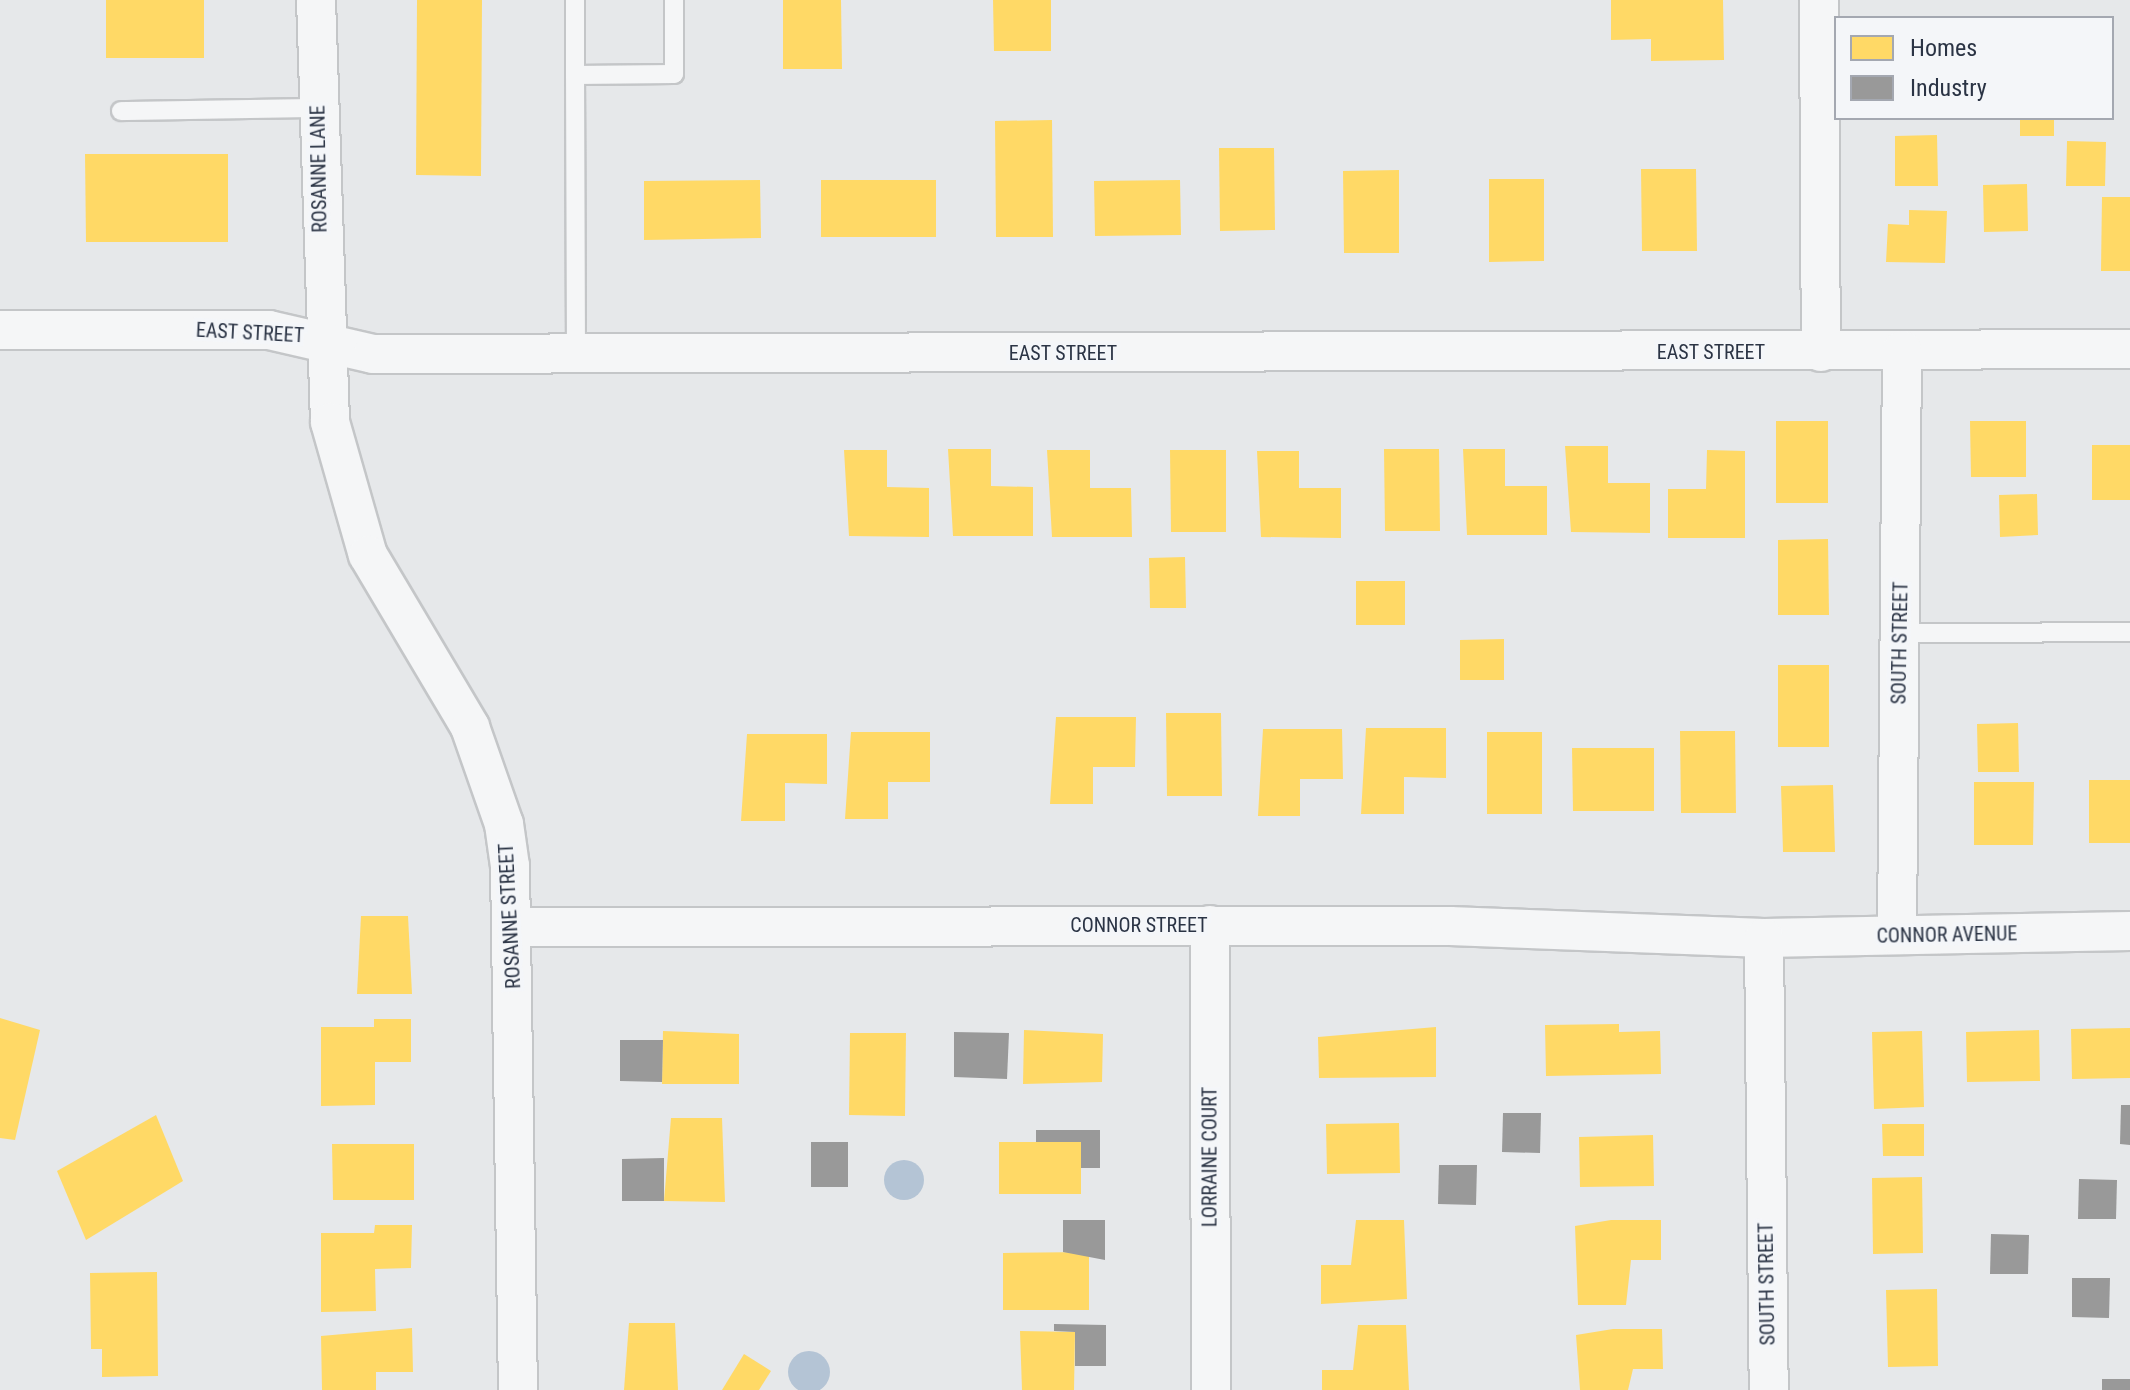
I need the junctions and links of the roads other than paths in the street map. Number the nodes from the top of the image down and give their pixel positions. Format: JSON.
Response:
{"nodes":[{"id":1,"x":316,"y":0,"type":"edge"},
{"id":2,"x":575,"y":0,"type":"edge"},
{"id":3,"x":674,"y":0,"type":"edge"},
{"id":4,"x":1819,"y":0,"type":"edge"},
{"id":5,"x":575,"y":75,"type":"junction"},
{"id":6,"x":318,"y":108,"type":"junction"},
{"id":7,"x":121,"y":111,"type":"dead end"},
{"id":8,"x":0,"y":330,"type":"edge"},
{"id":9,"x":324,"y":338,"type":"junction"},
{"id":10,"x":2130,"y":349,"type":"edge"},
{"id":11,"x":1902,"y":350,"type":"junction"},
{"id":12,"x":1821,"y":352,"type":"junction"},
{"id":13,"x":576,"y":354,"type":"junction"},
{"id":14,"x":2130,"y":632,"type":"edge"},
{"id":15,"x":1900,"y":633,"type":"junction"},
{"id":16,"x":1210,"y":925,"type":"junction"},
{"id":17,"x":514,"y":927,"type":"junction"},
{"id":18,"x":2130,"y":931,"type":"edge"},
{"id":19,"x":1897,"y":935,"type":"junction"},
{"id":20,"x":1764,"y":938,"type":"junction"},
{"id":21,"x":518,"y":1390,"type":"edge"},
{"id":22,"x":1211,"y":1390,"type":"edge"},
{"id":23,"x":1769,"y":1390,"type":"edge"}],
"edges":[{"from":1,"to":6,"type":"street","name":"ROSANNE LANE"},
{"from":2,"to":5,"type":"lane"},
{"from":3,"to":5,"type":"lane"},
{"from":4,"to":12,"type":"street"},
{"from":5,"to":13,"type":"lane"},
{"from":6,"to":7,"type":"lane"},
{"from":6,"to":9,"type":"street","name":"ROSANNE LANE"},
{"from":8,"to":9,"type":"street","name":"EAST STREET"},
{"from":9,"to":13,"type":"street","name":"EAST STREET"},
{"from":9,"to":17,"type":"street","name":"ROSANNE STREET"},
{"from":10,"to":11,"type":"street","name":"EAST STREET"},
{"from":11,"to":12,"type":"street","name":"EAST STREET"},
{"from":11,"to":15,"type":"street","name":"SOUTH STREET"},
{"from":12,"to":13,"type":"street","name":"EAST STREET"},
{"from":14,"to":15,"type":"lane"},
{"from":15,"to":19,"type":"street","name":"SOUTH STREET"},
{"from":16,"to":17,"type":"street","name":"CONNOR STREET"},
{"from":16,"to":20,"type":"street","name":"CONNOR STREET"},
{"from":16,"to":22,"type":"street","name":"LORRAINE COURT"},
{"from":17,"to":21,"type":"street","name":"ROSANNE STREET"},
{"from":18,"to":19,"type":"street","name":"CONNOR AVENUE"},
{"from":19,"to":20,"type":"street","name":"CONNOR AVENUE"},
{"from":20,"to":23,"type":"street","name":"SOUTH STREET"}]}
